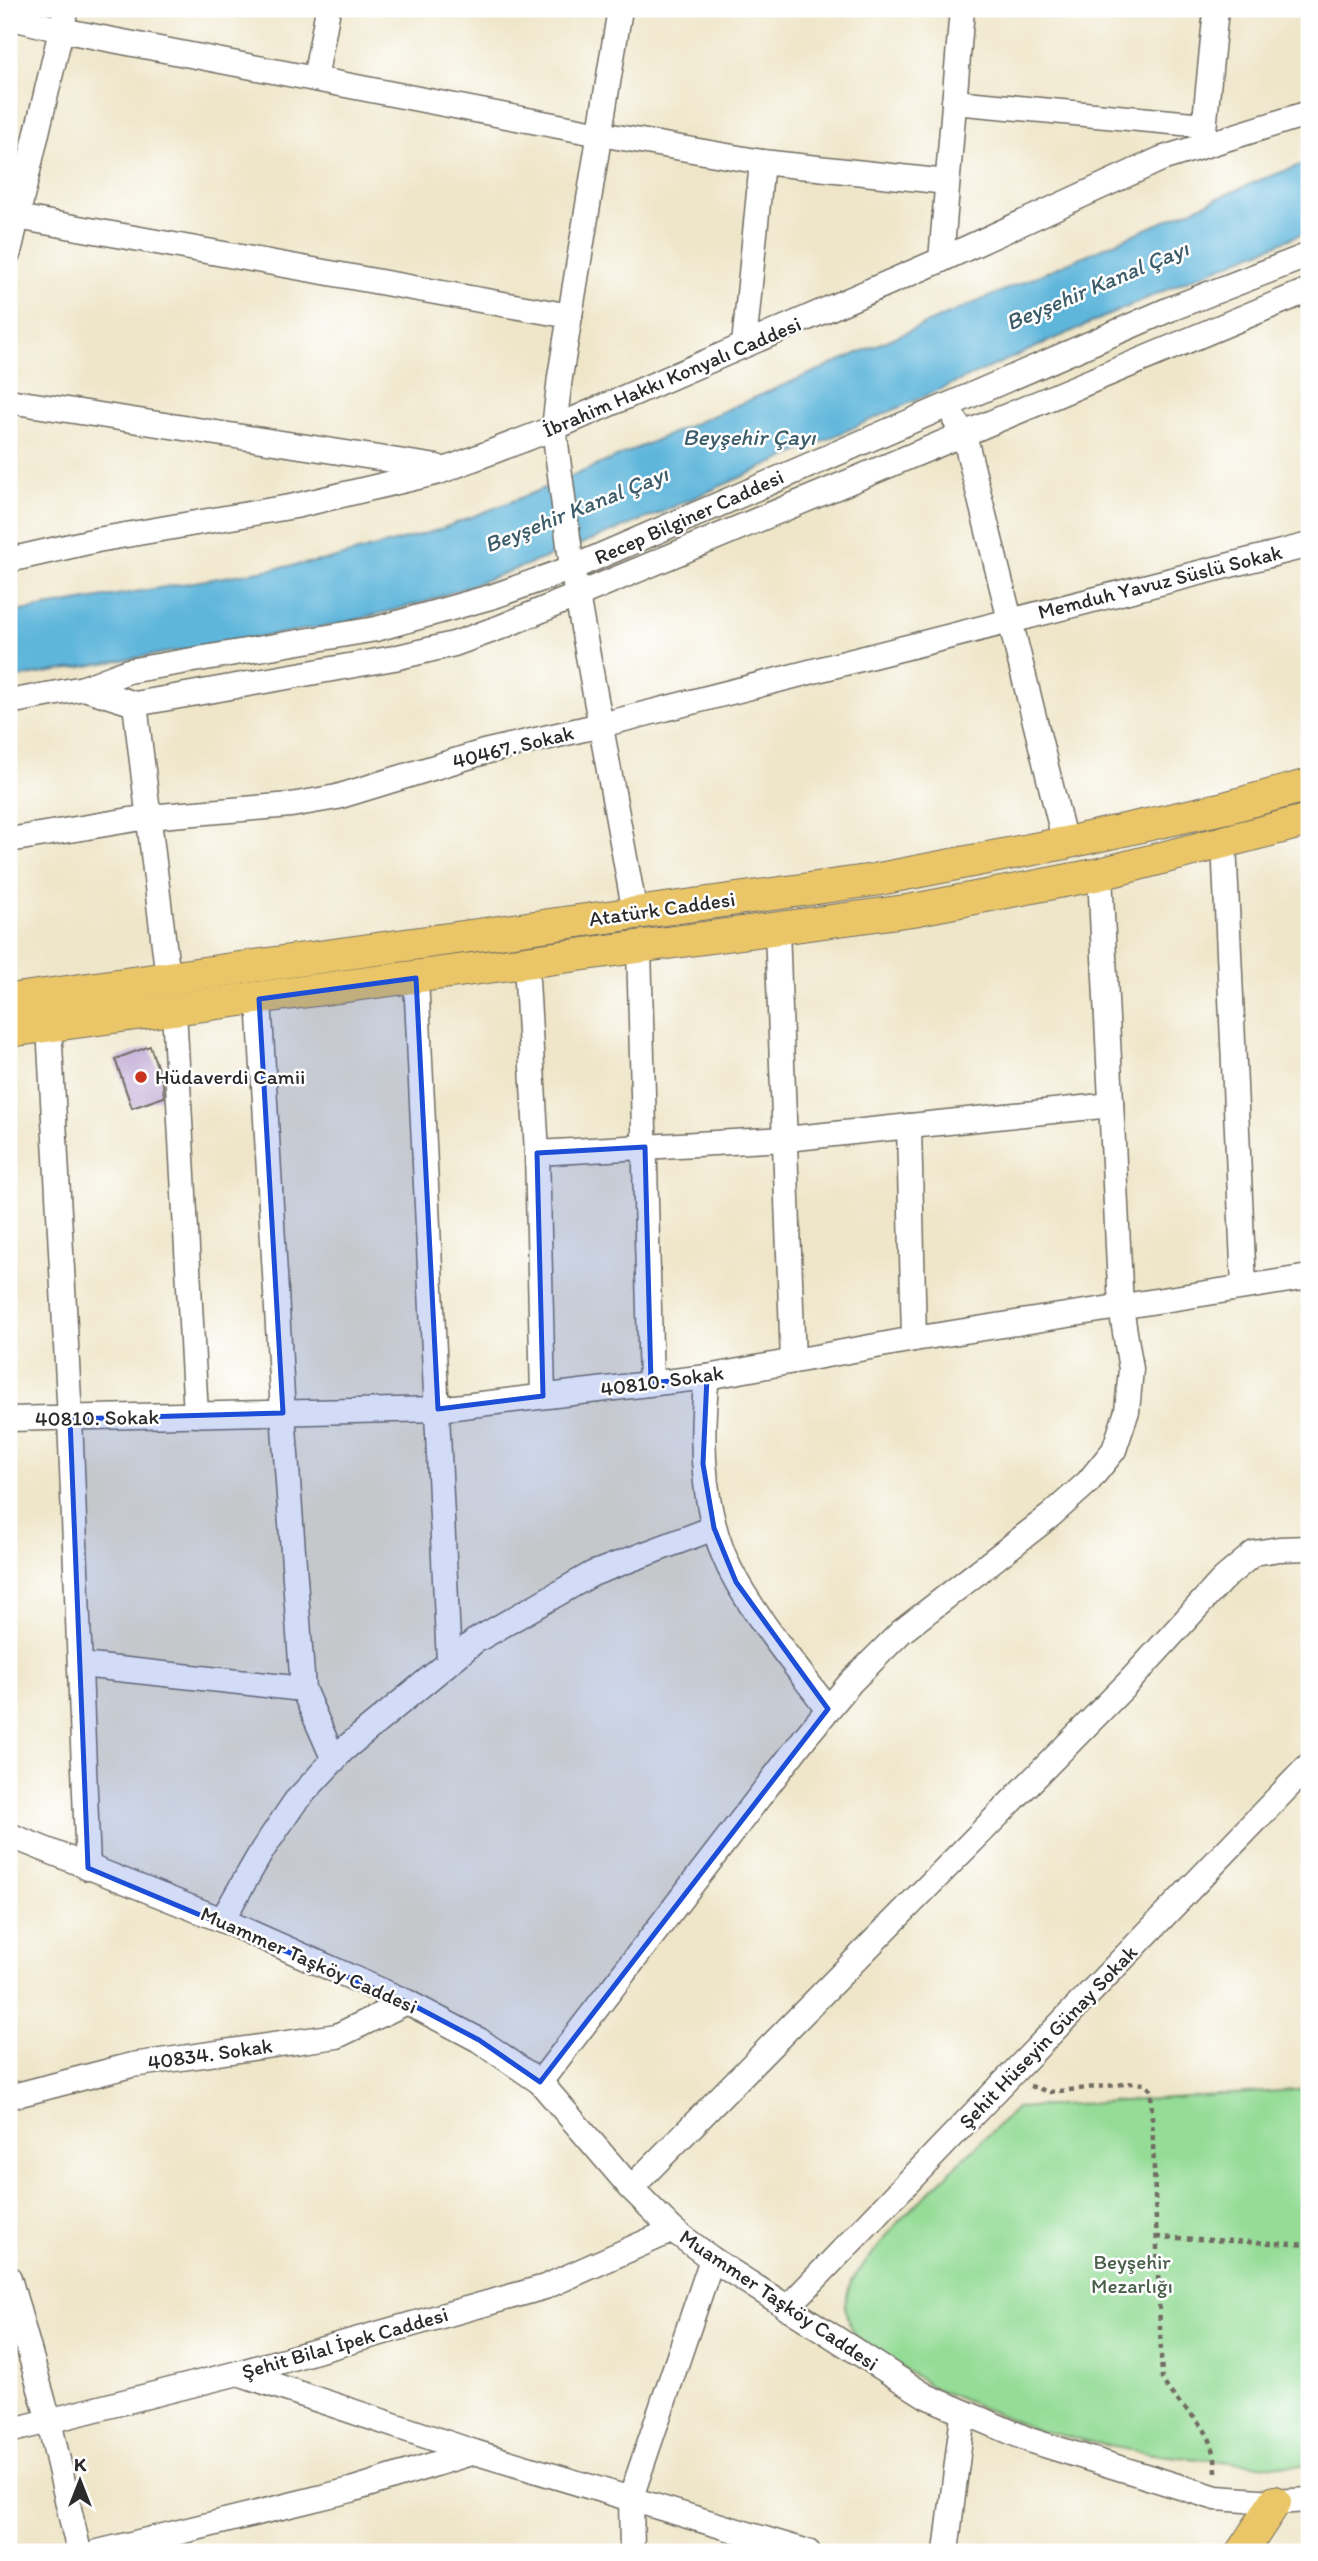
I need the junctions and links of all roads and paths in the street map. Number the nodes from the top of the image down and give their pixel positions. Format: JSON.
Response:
{"nodes":[{"id":1,"x":328,"y":9,"type":"edge"},
{"id":2,"x":620,"y":9,"type":"edge"},
{"id":3,"x":962,"y":9,"type":"edge"},
{"id":4,"x":1216,"y":9,"type":"edge"},
{"id":5,"x":9,"y":17,"type":"edge"},
{"id":6,"x":64,"y":19,"type":"edge"},
{"id":7,"x":315,"y":79,"type":"junction"},
{"id":8,"x":954,"y":102,"type":"junction"},
{"id":9,"x":1309,"y":113,"type":"edge"},
{"id":10,"x":600,"y":134,"type":"junction"},
{"id":11,"x":1203,"y":135,"type":"junction"},
{"id":12,"x":762,"y":162,"type":"junction"},
{"id":13,"x":947,"y":182,"type":"junction"},
{"id":14,"x":17,"y":217,"type":"junction"},
{"id":15,"x":9,"y":252,"type":"edge"},
{"id":16,"x":1309,"y":255,"type":"edge"},
{"id":17,"x":941,"y":260,"type":"junction"},
{"id":18,"x":1309,"y":290,"type":"edge"},
{"id":19,"x":570,"y":316,"type":"junction"},
{"id":20,"x":744,"y":345,"type":"junction"},
{"id":21,"x":9,"y":401,"type":"edge"},
{"id":22,"x":946,"y":405,"type":"junction"},
{"id":23,"x":554,"y":428,"type":"junction"},
{"id":24,"x":964,"y":434,"type":"junction"},
{"id":25,"x":447,"y":469,"type":"junction"},
{"id":26,"x":1309,"y":545,"type":"edge"},
{"id":27,"x":9,"y":560,"type":"edge"},
{"id":28,"x":572,"y":568,"type":"junction"},
{"id":29,"x":577,"y":596,"type":"junction"},
{"id":30,"x":1012,"y":620,"type":"junction"},
{"id":31,"x":84,"y":688,"type":"junction"},
{"id":32,"x":9,"y":702,"type":"edge"},
{"id":33,"x":135,"y":704,"type":"junction"},
{"id":34,"x":601,"y":725,"type":"junction"},
{"id":35,"x":1309,"y":785,"type":"edge"},
{"id":36,"x":148,"y":817,"type":"junction"},
{"id":37,"x":1309,"y":820,"type":"edge"},
{"id":38,"x":9,"y":841,"type":"edge"},
{"id":39,"x":1224,"y":842,"type":"junction"},
{"id":40,"x":1065,"y":843,"type":"junction"},
{"id":41,"x":1101,"y":874,"type":"junction"},
{"id":42,"x":635,"y":913,"type":"junction"},
{"id":43,"x":777,"y":929,"type":"junction"},
{"id":44,"x":639,"y":948,"type":"junction"},
{"id":45,"x":526,"y":963,"type":"junction"},
{"id":46,"x":168,"y":978,"type":"junction"},
{"id":47,"x":416,"y":978,"type":"junction"},
{"id":48,"x":259,"y":999,"type":"junction"},
{"id":49,"x":9,"y":1000,"type":"edge"},
{"id":50,"x":174,"y":1010,"type":"junction"},
{"id":51,"x":48,"y":1026,"type":"junction"},
{"id":52,"x":9,"y":1031,"type":"edge"},
{"id":53,"x":1111,"y":1105,"type":"junction"},
{"id":54,"x":909,"y":1126,"type":"junction"},
{"id":55,"x":786,"y":1139,"type":"junction"},
{"id":56,"x":645,"y":1147,"type":"junction"},
{"id":57,"x":537,"y":1153,"type":"junction"},
{"id":58,"x":1309,"y":1277,"type":"edge"},
{"id":59,"x":1244,"y":1286,"type":"junction"},
{"id":60,"x":1121,"y":1308,"type":"junction"},
{"id":61,"x":914,"y":1339,"type":"junction"},
{"id":62,"x":793,"y":1361,"type":"junction"},
{"id":63,"x":707,"y":1377,"type":"junction"},
{"id":64,"x":651,"y":1383,"type":"junction"},
{"id":65,"x":543,"y":1396,"type":"junction"},
{"id":66,"x":438,"y":1409,"type":"junction"},
{"id":67,"x":283,"y":1413,"type":"junction"},
{"id":68,"x":197,"y":1416,"type":"junction"},
{"id":69,"x":9,"y":1419,"type":"edge"},
{"id":70,"x":70,"y":1419,"type":"junction"},
{"id":71,"x":714,"y":1528,"type":"junction"},
{"id":72,"x":1309,"y":1548,"type":"edge"},
{"id":73,"x":449,"y":1662,"type":"junction"},
{"id":74,"x":81,"y":1665,"type":"junction"},
{"id":75,"x":303,"y":1689,"type":"junction"},
{"id":76,"x":828,"y":1709,"type":"junction"},
{"id":77,"x":334,"y":1760,"type":"junction"},
{"id":78,"x":1309,"y":1765,"type":"edge"},
{"id":79,"x":9,"y":1835,"type":"edge"},
{"id":80,"x":88,"y":1868,"type":"junction"},
{"id":81,"x":222,"y":1920,"type":"junction"},
{"id":82,"x":407,"y":2002,"type":"junction"},
{"id":83,"x":1012,"y":2074,"type":"junction"},
{"id":84,"x":540,"y":2082,"type":"junction"},
{"id":85,"x":9,"y":2097,"type":"edge"},
{"id":86,"x":631,"y":2188,"type":"junction"},
{"id":87,"x":673,"y":2230,"type":"junction"},
{"id":88,"x":1157,"y":2237,"type":"junction"},
{"id":89,"x":1309,"y":2245,"type":"edge"},
{"id":90,"x":712,"y":2259,"type":"junction"},
{"id":91,"x":9,"y":2278,"type":"edge"},
{"id":92,"x":787,"y":2308,"type":"junction"},
{"id":93,"x":238,"y":2373,"type":"junction"},
{"id":94,"x":963,"y":2414,"type":"junction"},
{"id":95,"x":49,"y":2420,"type":"junction"},
{"id":96,"x":9,"y":2431,"type":"edge"},
{"id":97,"x":474,"y":2452,"type":"junction"},
{"id":98,"x":631,"y":2497,"type":"junction"},
{"id":99,"x":1216,"y":2498,"type":"junction"},
{"id":100,"x":1309,"y":2500,"type":"edge"},
{"id":101,"x":1275,"y":2502,"type":"junction"},
{"id":102,"x":79,"y":2552,"type":"edge"},
{"id":103,"x":98,"y":2552,"type":"edge"},
{"id":104,"x":632,"y":2552,"type":"edge"},
{"id":105,"x":808,"y":2552,"type":"edge"},
{"id":106,"x":946,"y":2552,"type":"edge"},
{"id":107,"x":1242,"y":2552,"type":"edge"}],
"edges":[{"from":1,"to":7,"type":"street"},
{"from":2,"to":10,"type":"street"},
{"from":3,"to":8,"type":"street"},
{"from":4,"to":11,"type":"street"},
{"from":5,"to":6,"type":"street"},
{"from":6,"to":7,"type":"street"},
{"from":6,"to":14,"type":"street"},
{"from":7,"to":10,"type":"street"},
{"from":8,"to":11,"type":"street"},
{"from":8,"to":13,"type":"street"},
{"from":9,"to":11,"type":"street","name":"İbrahim Hakkı Konyalı Caddesi"},
{"from":10,"to":12,"type":"street"},
{"from":10,"to":19,"type":"street"},
{"from":11,"to":17,"type":"street","name":"İbrahim Hakkı Konyalı Caddesi"},
{"from":12,"to":13,"type":"street"},
{"from":12,"to":20,"type":"street"},
{"from":13,"to":17,"type":"street"},
{"from":14,"to":15,"type":"street"},
{"from":14,"to":19,"type":"street"},
{"from":16,"to":22,"type":"street","name":"Recep Bilginer Caddesi"},
{"from":17,"to":20,"type":"street","name":"İbrahim Hakkı Konyalı Caddesi"},
{"from":18,"to":24,"type":"street","name":"Recep Bilginer Caddesi"},
{"from":19,"to":23,"type":"street"},
{"from":20,"to":23,"type":"street","name":"İbrahim Hakkı Konyalı Caddesi"},
{"from":21,"to":25,"type":"street"},
{"from":22,"to":24,"type":"street"},
{"from":22,"to":28,"type":"street","name":"Recep Bilginer Caddesi"},
{"from":23,"to":25,"type":"street","name":"İbrahim Hakkı Konyalı Caddesi"},
{"from":23,"to":28,"type":"street"},
{"from":24,"to":29,"type":"street","name":"Recep Bilginer Caddesi"},
{"from":24,"to":30,"type":"street"},
{"from":25,"to":27,"type":"street","name":"İbrahim Hakkı Konyalı Caddesi"},
{"from":26,"to":30,"type":"street","name":"Memduh Yavuz Süslü Sokak"},
{"from":28,"to":29,"type":"street"},
{"from":28,"to":31,"type":"street","name":"Recep Bilginer Caddesi"},
{"from":29,"to":33,"type":"street","name":"Recep Bilginer Caddesi"},
{"from":29,"to":34,"type":"street"},
{"from":30,"to":34,"type":"street","name":"40467. Sokak"},
{"from":30,"to":40,"type":"street"},
{"from":31,"to":32,"type":"street","name":"Recep Bilginer Caddesi"},
{"from":31,"to":33,"type":"street","name":"Recep Bilginer Caddesi"},
{"from":33,"to":36,"type":"street"},
{"from":34,"to":36,"type":"street","name":"40467. Sokak"},
{"from":34,"to":42,"type":"street"},
{"from":35,"to":40,"type":"main road","name":"Atatürk Caddesi"},
{"from":36,"to":38,"type":"street","name":"40467. Sokak"},
{"from":36,"to":46,"type":"street"},
{"from":37,"to":39,"type":"main road","name":"Atatürk Caddesi"},
{"from":39,"to":41,"type":"main road","name":"Atatürk Caddesi"},
{"from":39,"to":59,"type":"street"},
{"from":40,"to":42,"type":"main road","name":"Atatürk Caddesi"},
{"from":41,"to":43,"type":"main road","name":"Atatürk Caddesi"},
{"from":41,"to":53,"type":"street"},
{"from":42,"to":46,"type":"main road","name":"Atatürk Caddesi"},
{"from":43,"to":44,"type":"main road","name":"Atatürk Caddesi"},
{"from":43,"to":55,"type":"street"},
{"from":44,"to":45,"type":"main road","name":"Atatürk Caddesi"},
{"from":44,"to":56,"type":"street"},
{"from":45,"to":47,"type":"main road","name":"Atatürk Caddesi"},
{"from":45,"to":57,"type":"street"},
{"from":46,"to":49,"type":"main road","name":"Atatürk Caddesi"},
{"from":47,"to":48,"type":"main road","name":"Atatürk Caddesi"},
{"from":47,"to":66,"type":"street"},
{"from":48,"to":50,"type":"main road","name":"Atatürk Caddesi"},
{"from":48,"to":67,"type":"street"},
{"from":50,"to":51,"type":"main road","name":"Atatürk Caddesi"},
{"from":50,"to":68,"type":"street"},
{"from":51,"to":52,"type":"main road","name":"Atatürk Caddesi"},
{"from":51,"to":70,"type":"street"},
{"from":53,"to":54,"type":"street"},
{"from":53,"to":60,"type":"street"},
{"from":54,"to":55,"type":"street"},
{"from":54,"to":61,"type":"street"},
{"from":55,"to":56,"type":"street"},
{"from":55,"to":62,"type":"street"},
{"from":56,"to":57,"type":"street"},
{"from":56,"to":64,"type":"street"},
{"from":57,"to":65,"type":"street"},
{"from":58,"to":59,"type":"street","name":"40810. Sokak"},
{"from":59,"to":60,"type":"street","name":"40810. Sokak"},
{"from":60,"to":61,"type":"street","name":"40810. Sokak"},
{"from":60,"to":76,"type":"street"},
{"from":61,"to":62,"type":"street","name":"40810. Sokak"},
{"from":62,"to":63,"type":"street","name":"40810. Sokak"},
{"from":63,"to":64,"type":"street","name":"40810. Sokak"},
{"from":63,"to":71,"type":"street"},
{"from":64,"to":65,"type":"street","name":"40810. Sokak"},
{"from":65,"to":66,"type":"street","name":"40810. Sokak"},
{"from":66,"to":67,"type":"street","name":"40810. Sokak"},
{"from":66,"to":73,"type":"street"},
{"from":67,"to":68,"type":"street","name":"40810. Sokak"},
{"from":67,"to":75,"type":"street"},
{"from":68,"to":70,"type":"street","name":"40810. Sokak"},
{"from":69,"to":70,"type":"street","name":"40810. Sokak"},
{"from":70,"to":74,"type":"street"},
{"from":71,"to":73,"type":"street"},
{"from":71,"to":76,"type":"street"},
{"from":72,"to":86,"type":"street"},
{"from":73,"to":77,"type":"street"},
{"from":74,"to":75,"type":"street"},
{"from":74,"to":80,"type":"street"},
{"from":75,"to":77,"type":"street"},
{"from":76,"to":84,"type":"street"},
{"from":77,"to":81,"type":"street"},
{"from":78,"to":83,"type":"street","name":"Şehit Hüseyin Günay Sokak"},
{"from":79,"to":80,"type":"street","name":"Muammer Taşköy Caddesi"},
{"from":80,"to":81,"type":"street","name":"Muammer Taşköy Caddesi"},
{"from":81,"to":82,"type":"street","name":"Muammer Taşköy Caddesi"},
{"from":82,"to":84,"type":"street","name":"Muammer Taşköy Caddesi"},
{"from":82,"to":85,"type":"street","name":"40834. Sokak"},
{"from":83,"to":88,"type":"path"},
{"from":83,"to":92,"type":"street","name":"Şehit Hüseyin Günay Sokak"},
{"from":84,"to":86,"type":"street","name":"Muammer Taşköy Caddesi"},
{"from":86,"to":87,"type":"street","name":"Muammer Taşköy Caddesi"},
{"from":87,"to":90,"type":"street","name":"Muammer Taşköy Caddesi"},
{"from":87,"to":93,"type":"street","name":"Şehit Bilal İpek Caddesi"},
{"from":88,"to":89,"type":"path"},
{"from":88,"to":99,"type":"path"},
{"from":90,"to":92,"type":"street","name":"Muammer Taşköy Caddesi"},
{"from":90,"to":98,"type":"street"},
{"from":91,"to":95,"type":"street"},
{"from":92,"to":94,"type":"street","name":"Muammer Taşköy Caddesi"},
{"from":93,"to":95,"type":"street","name":"Şehit Bilal İpek Caddesi"},
{"from":93,"to":97,"type":"street"},
{"from":94,"to":99,"type":"street","name":"Muammer Taşköy Caddesi"},
{"from":94,"to":106,"type":"street"},
{"from":95,"to":96,"type":"street","name":"Şehit Bilal İpek Caddesi"},
{"from":95,"to":102,"type":"street"},
{"from":97,"to":98,"type":"street"},
{"from":97,"to":103,"type":"street"},
{"from":98,"to":104,"type":"street"},
{"from":98,"to":105,"type":"street"},
{"from":99,"to":101,"type":"street","name":"Muammer Taşköy Caddesi"},
{"from":100,"to":101,"type":"street","name":"Muammer Taşköy Caddesi"},
{"from":101,"to":107,"type":"main road"}]}
